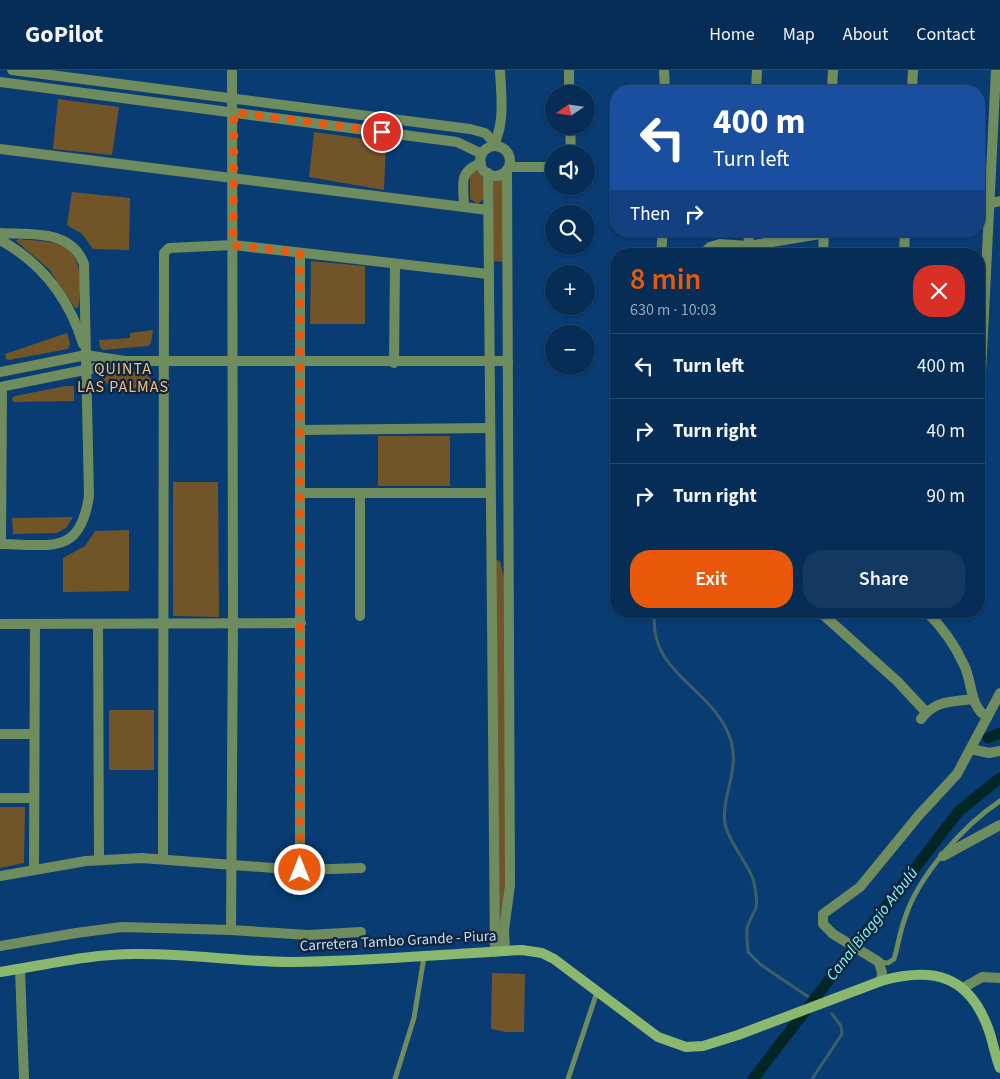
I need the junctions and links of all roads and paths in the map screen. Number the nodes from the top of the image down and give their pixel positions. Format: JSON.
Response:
{"nodes":[{"id":1,"x":12,"y":70,"type":"edge"},
{"id":2,"x":232,"y":70,"type":"edge"},
{"id":3,"x":500,"y":70,"type":"edge"},
{"id":4,"x":569,"y":70,"type":"edge"},
{"id":5,"x":664,"y":70,"type":"edge"},
{"id":6,"x":756,"y":70,"type":"edge"},
{"id":7,"x":833,"y":70,"type":"edge"},
{"id":8,"x":913,"y":70,"type":"edge"},
{"id":9,"x":996,"y":70,"type":"edge"},
{"id":10,"x":0,"y":82,"type":"edge"},
{"id":11,"x":569,"y":85,"type":"edge"},
{"id":12,"x":665,"y":85,"type":"edge"},
{"id":13,"x":756,"y":85,"type":"edge"},
{"id":14,"x":832,"y":85,"type":"edge"},
{"id":15,"x":912,"y":85,"type":"edge"},
{"id":16,"x":232,"y":98,"type":"junction"},
{"id":17,"x":234,"y":112,"type":"junction"},
{"id":18,"x":497,"y":144,"type":"junction"},
{"id":19,"x":0,"y":149,"type":"edge"},
{"id":20,"x":482,"y":158,"type":"junction"},
{"id":21,"x":545,"y":167,"type":"edge"},
{"id":22,"x":508,"y":168,"type":"junction"},
{"id":23,"x":488,"y":173,"type":"junction"},
{"id":24,"x":234,"y":178,"type":"junction"},
{"id":25,"x":985,"y":184,"type":"edge"},
{"id":26,"x":1000,"y":201,"type":"edge"},
{"id":27,"x":985,"y":205,"type":"edge"},
{"id":28,"x":464,"y":207,"type":"junction"},
{"id":29,"x":488,"y":210,"type":"junction"},
{"id":30,"x":0,"y":233,"type":"edge"},
{"id":31,"x":803,"y":237,"type":"edge"},
{"id":32,"x":0,"y":240,"type":"edge"},
{"id":33,"x":233,"y":245,"type":"junction"},
{"id":34,"x":709,"y":248,"type":"edge"},
{"id":35,"x":739,"y":248,"type":"edge"},
{"id":36,"x":756,"y":248,"type":"edge"},
{"id":37,"x":300,"y":253,"type":"junction"},
{"id":38,"x":395,"y":264,"type":"junction"},
{"id":39,"x":488,"y":274,"type":"junction"},
{"id":40,"x":86,"y":355,"type":"junction"},
{"id":41,"x":125,"y":361,"type":"junction"},
{"id":42,"x":163,"y":361,"type":"junction"},
{"id":43,"x":489,"y":361,"type":"junction"},
{"id":44,"x":508,"y":361,"type":"junction"},
{"id":45,"x":232,"y":362,"type":"junction"},
{"id":46,"x":300,"y":362,"type":"junction"},
{"id":47,"x":394,"y":363,"type":"junction"},
{"id":48,"x":87,"y":371,"type":"junction"},
{"id":49,"x":0,"y":372,"type":"edge"},
{"id":50,"x":1,"y":387,"type":"edge"},
{"id":51,"x":489,"y":428,"type":"junction"},
{"id":52,"x":300,"y":430,"type":"junction"},
{"id":53,"x":300,"y":493,"type":"junction"},
{"id":54,"x":360,"y":493,"type":"junction"},
{"id":55,"x":490,"y":493,"type":"junction"},
{"id":56,"x":0,"y":544,"type":"edge"},
{"id":57,"x":360,"y":616,"type":"dead end"},
{"id":58,"x":828,"y":618,"type":"edge"},
{"id":59,"x":932,"y":618,"type":"edge"},
{"id":60,"x":233,"y":622,"type":"junction"},
{"id":61,"x":301,"y":623,"type":"junction"},
{"id":62,"x":0,"y":624,"type":"edge"},
{"id":63,"x":35,"y":624,"type":"junction"},
{"id":64,"x":98,"y":624,"type":"junction"},
{"id":65,"x":162,"y":624,"type":"junction"},
{"id":66,"x":1000,"y":693,"type":"edge"},
{"id":67,"x":974,"y":699,"type":"junction"},
{"id":68,"x":989,"y":713,"type":"junction"},
{"id":69,"x":0,"y":734,"type":"edge"},
{"id":70,"x":34,"y":734,"type":"junction"},
{"id":71,"x":971,"y":749,"type":"junction"},
{"id":72,"x":1000,"y":751,"type":"edge"},
{"id":73,"x":0,"y":798,"type":"edge"},
{"id":74,"x":34,"y":798,"type":"junction"},
{"id":75,"x":1000,"y":801,"type":"edge"},
{"id":76,"x":1000,"y":825,"type":"edge"},
{"id":77,"x":943,"y":856,"type":"junction"},
{"id":78,"x":99,"y":859,"type":"junction"},
{"id":79,"x":163,"y":859,"type":"junction"},
{"id":80,"x":232,"y":864,"type":"junction"},
{"id":81,"x":361,"y":868,"type":"dead end"},
{"id":82,"x":34,"y":869,"type":"junction"},
{"id":83,"x":300,"y":870,"type":"junction"},
{"id":84,"x":0,"y":876,"type":"edge"},
{"id":85,"x":231,"y":930,"type":"junction"},
{"id":86,"x":361,"y":932,"type":"dead end"},
{"id":87,"x":0,"y":946,"type":"edge"},
{"id":88,"x":500,"y":951,"type":"junction"},
{"id":89,"x":424,"y":956,"type":"junction"},
{"id":90,"x":879,"y":962,"type":"junction"},
{"id":91,"x":20,"y":969,"type":"junction"},
{"id":92,"x":0,"y":972,"type":"edge"},
{"id":93,"x":1000,"y":978,"type":"edge"},
{"id":94,"x":881,"y":981,"type":"junction"},
{"id":95,"x":963,"y":988,"type":"junction"},
{"id":96,"x":597,"y":992,"type":"junction"},
{"id":97,"x":1000,"y":1068,"type":"edge"},
{"id":98,"x":24,"y":1079,"type":"edge"},
{"id":99,"x":395,"y":1079,"type":"edge"},
{"id":100,"x":568,"y":1079,"type":"edge"}],
"edges":[{"from":1,"to":16,"type":"street"},
{"from":2,"to":16,"type":"street"},
{"from":3,"to":18,"type":"street"},
{"from":4,"to":11,"type":"street"},
{"from":5,"to":12,"type":"street"},
{"from":6,"to":13,"type":"street"},
{"from":7,"to":14,"type":"street"},
{"from":8,"to":15,"type":"street"},
{"from":9,"to":25,"type":"street"},
{"from":10,"to":17,"type":"street"},
{"from":16,"to":17,"type":"street"},
{"from":16,"to":18,"type":"street"},
{"from":17,"to":20,"type":"street"},
{"from":17,"to":24,"type":"street"},
{"from":18,"to":20,"type":"street"},
{"from":18,"to":22,"type":"street"},
{"from":19,"to":24,"type":"street"},
{"from":20,"to":23,"type":"street"},
{"from":20,"to":28,"type":"street"},
{"from":21,"to":22,"type":"street"},
{"from":22,"to":23,"type":"street"},
{"from":22,"to":44,"type":"street"},
{"from":23,"to":29,"type":"street"},
{"from":24,"to":28,"type":"street"},
{"from":24,"to":33,"type":"street"},
{"from":26,"to":27,"type":"street"},
{"from":28,"to":29,"type":"street"},
{"from":29,"to":39,"type":"street"},
{"from":30,"to":40,"type":"street"},
{"from":31,"to":36,"type":"street"},
{"from":32,"to":40,"type":"street"},
{"from":33,"to":37,"type":"street"},
{"from":33,"to":42,"type":"street"},
{"from":33,"to":45,"type":"street"},
{"from":34,"to":35,"type":"street"},
{"from":37,"to":38,"type":"street"},
{"from":37,"to":46,"type":"street"},
{"from":38,"to":39,"type":"street"},
{"from":38,"to":47,"type":"street"},
{"from":39,"to":43,"type":"street"},
{"from":40,"to":41,"type":"street"},
{"from":40,"to":48,"type":"street"},
{"from":40,"to":49,"type":"street"},
{"from":41,"to":42,"type":"street"},
{"from":41,"to":48,"type":"street"},
{"from":42,"to":45,"type":"street"},
{"from":42,"to":65,"type":"street"},
{"from":43,"to":44,"type":"street"},
{"from":43,"to":47,"type":"street"},
{"from":43,"to":51,"type":"street"},
{"from":44,"to":88,"type":"street"},
{"from":45,"to":46,"type":"street"},
{"from":45,"to":60,"type":"street"},
{"from":46,"to":47,"type":"street"},
{"from":46,"to":52,"type":"street"},
{"from":48,"to":50,"type":"street"},
{"from":48,"to":56,"type":"street"},
{"from":50,"to":56,"type":"street"},
{"from":51,"to":52,"type":"street"},
{"from":51,"to":55,"type":"street"},
{"from":52,"to":53,"type":"street"},
{"from":53,"to":54,"type":"street"},
{"from":53,"to":61,"type":"street"},
{"from":54,"to":55,"type":"street"},
{"from":54,"to":57,"type":"street"},
{"from":55,"to":88,"type":"street"},
{"from":58,"to":67,"type":"street"},
{"from":59,"to":67,"type":"street"},
{"from":60,"to":61,"type":"street"},
{"from":60,"to":65,"type":"street"},
{"from":60,"to":80,"type":"street"},
{"from":61,"to":83,"type":"street"},
{"from":62,"to":63,"type":"street"},
{"from":63,"to":64,"type":"street"},
{"from":63,"to":70,"type":"street"},
{"from":64,"to":65,"type":"street"},
{"from":64,"to":78,"type":"street"},
{"from":65,"to":79,"type":"street"},
{"from":66,"to":68,"type":"street"},
{"from":67,"to":68,"type":"street"},
{"from":68,"to":71,"type":"street"},
{"from":69,"to":70,"type":"street"},
{"from":70,"to":74,"type":"street"},
{"from":71,"to":72,"type":"street"},
{"from":71,"to":90,"type":"street"},
{"from":73,"to":74,"type":"street"},
{"from":74,"to":82,"type":"street"},
{"from":75,"to":77,"type":"lane"},
{"from":76,"to":77,"type":"street"},
{"from":77,"to":90,"type":"lane"},
{"from":78,"to":79,"type":"street"},
{"from":78,"to":82,"type":"street"},
{"from":79,"to":80,"type":"street"},
{"from":80,"to":83,"type":"street"},
{"from":80,"to":85,"type":"street"},
{"from":81,"to":83,"type":"street"},
{"from":82,"to":84,"type":"street"},
{"from":85,"to":86,"type":"street"},
{"from":85,"to":87,"type":"street"},
{"from":88,"to":89,"type":"main road","name":"Carretera Tambo Grande - Piura"},
{"from":88,"to":96,"type":"main road","name":"Carretera Tambo Grande - Piura"},
{"from":89,"to":91,"type":"main road","name":"Carretera Tambo Grande - Piura"},
{"from":89,"to":99,"type":"lane"},
{"from":90,"to":94,"type":"street"},
{"from":91,"to":92,"type":"main road","name":"Carretera Tambo Grande - Piura"},
{"from":91,"to":98,"type":"street"},
{"from":93,"to":95,"type":"street"},
{"from":94,"to":95,"type":"main road","name":"Carretera Tambo Grande - Piura"},
{"from":94,"to":96,"type":"main road","name":"Carretera Tambo Grande - Piura"},
{"from":95,"to":97,"type":"main road"},
{"from":96,"to":100,"type":"lane"}]}
